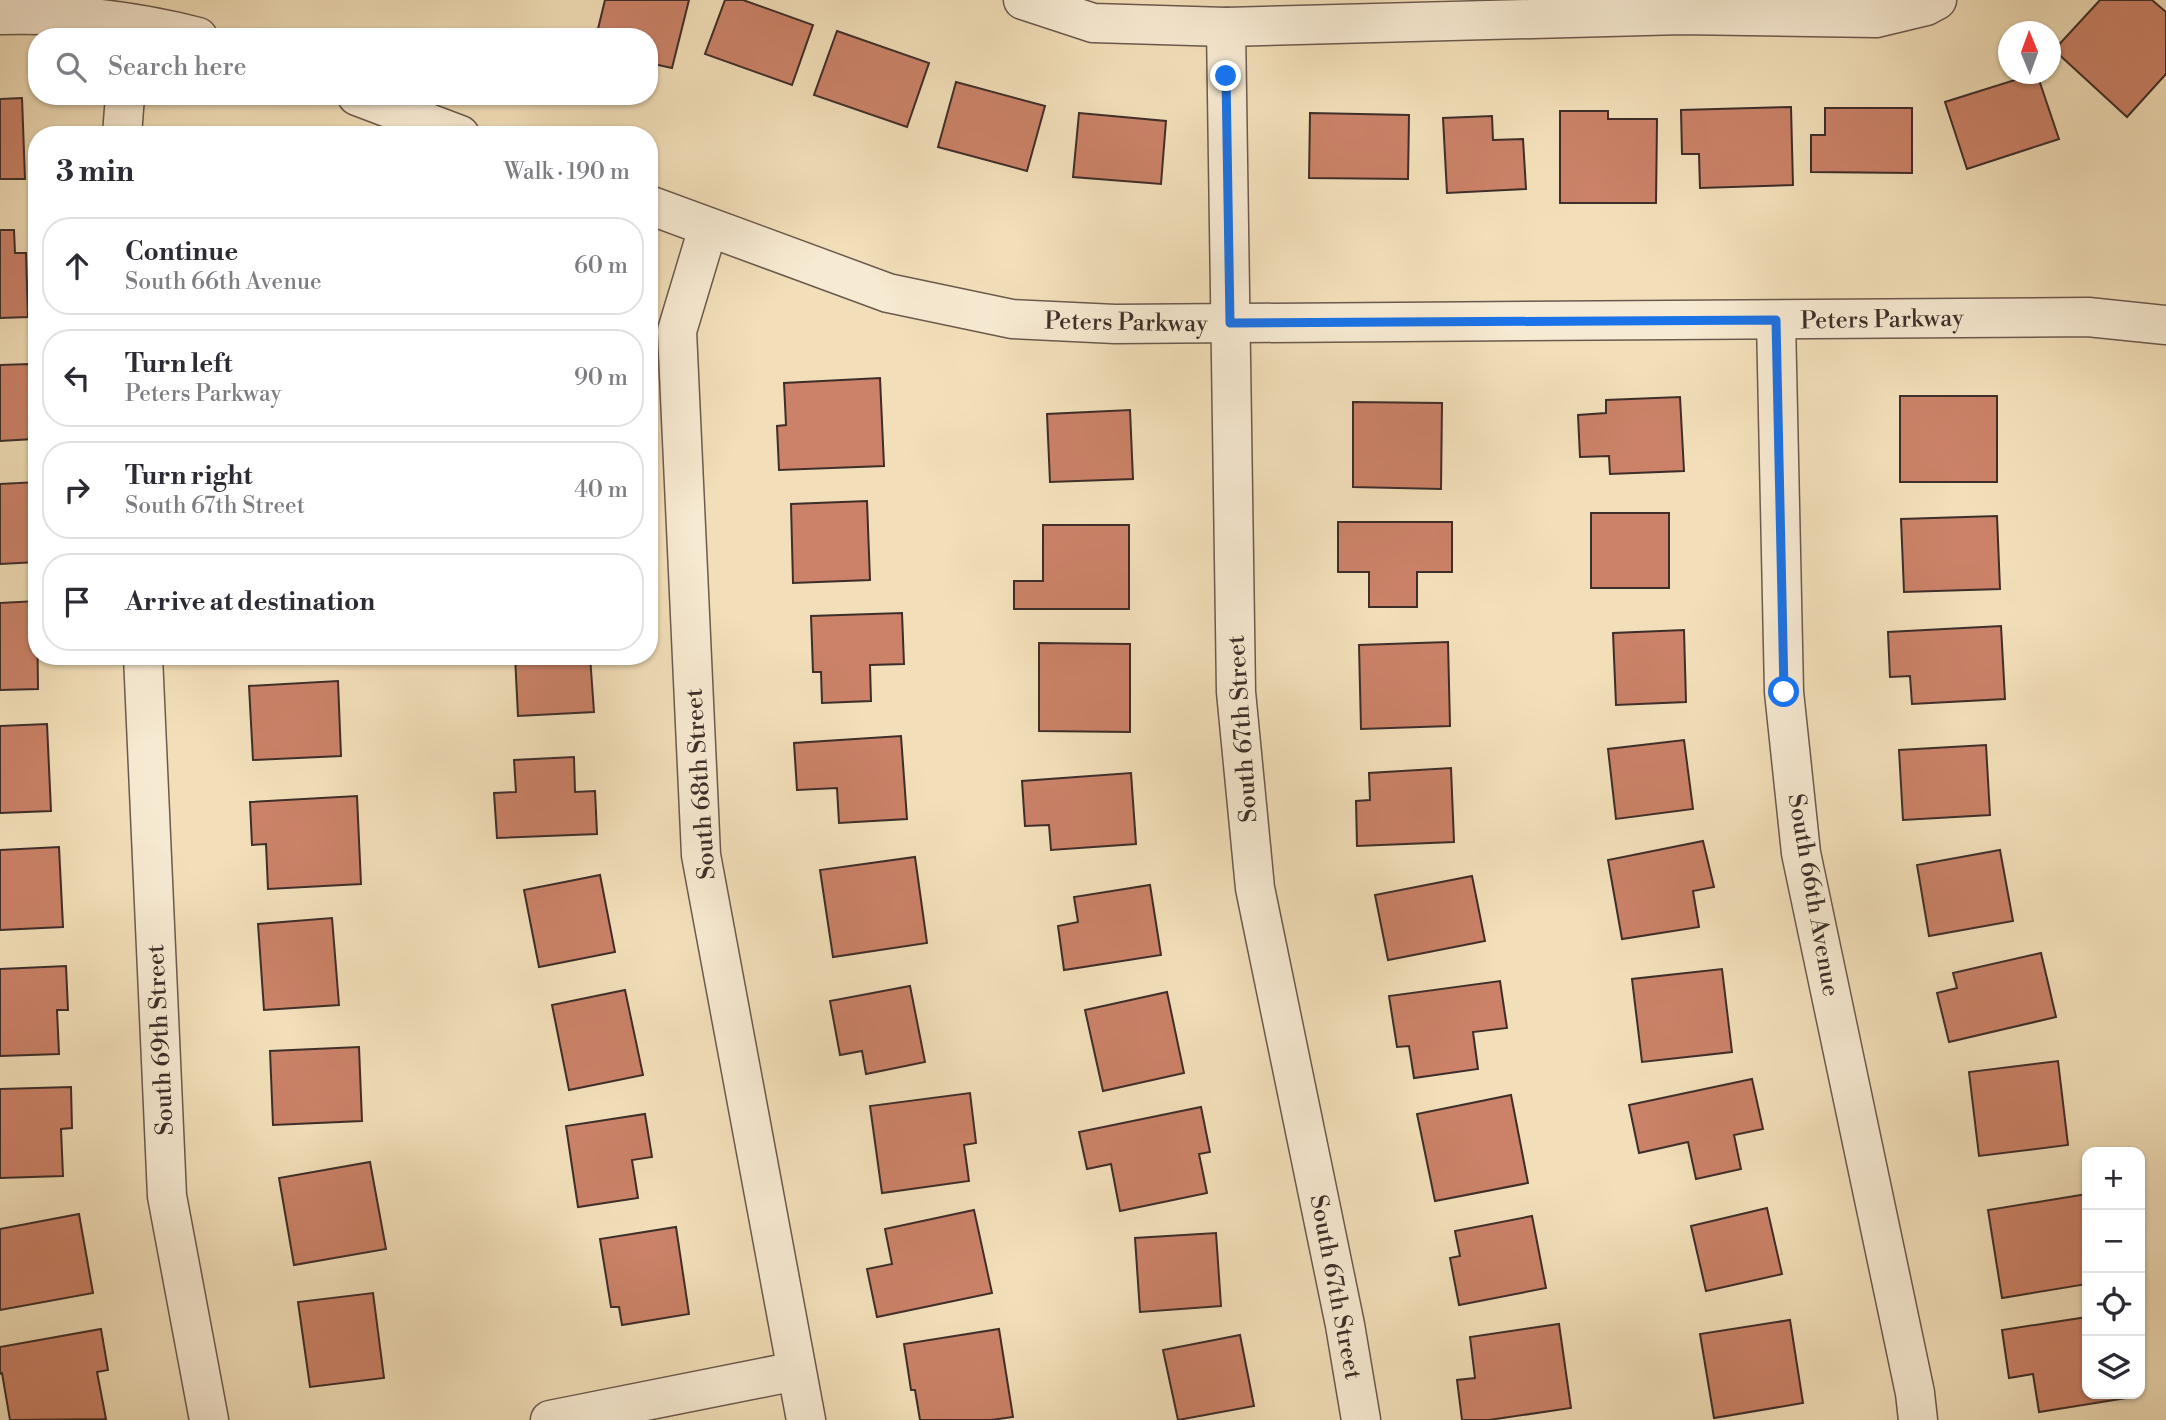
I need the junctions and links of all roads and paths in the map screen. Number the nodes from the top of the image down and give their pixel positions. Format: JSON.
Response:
{"nodes":[{"id":1,"x":1023,"y":0,"type":"edge"},
{"id":2,"x":1937,"y":0,"type":"edge"},
{"id":3,"x":0,"y":15,"type":"edge"},
{"id":4,"x":141,"y":20,"type":"edge"},
{"id":5,"x":1226,"y":27,"type":"junction"},
{"id":6,"x":168,"y":28,"type":"edge"},
{"id":7,"x":124,"y":105,"type":"edge"},
{"id":8,"x":381,"y":105,"type":"edge"},
{"id":9,"x":122,"y":126,"type":"edge"},
{"id":10,"x":436,"y":126,"type":"edge"},
{"id":11,"x":658,"y":209,"type":"edge"},
{"id":12,"x":708,"y":228,"type":"junction"},
{"id":13,"x":1776,"y":320,"type":"junction"},
{"id":14,"x":1230,"y":323,"type":"junction"},
{"id":15,"x":2166,"y":325,"type":"edge"},
{"id":16,"x":143,"y":665,"type":"edge"},
{"id":17,"x":796,"y":1371,"type":"junction"},
{"id":18,"x":209,"y":1420,"type":"edge"},
{"id":19,"x":550,"y":1420,"type":"edge"},
{"id":20,"x":806,"y":1420,"type":"edge"},
{"id":21,"x":1362,"y":1420,"type":"edge"},
{"id":22,"x":1918,"y":1420,"type":"edge"}],
"edges":[{"from":1,"to":5,"type":"street"},
{"from":2,"to":5,"type":"street"},
{"from":3,"to":4,"type":"street"},
{"from":4,"to":6,"type":"street"},
{"from":5,"to":14,"type":"street","name":"South 67th Street"},
{"from":7,"to":9,"type":"street"},
{"from":8,"to":10,"type":"street"},
{"from":11,"to":12,"type":"street","name":"Peters Parkway"},
{"from":12,"to":14,"type":"street","name":"Peters Parkway"},
{"from":12,"to":17,"type":"street","name":"South 68th Street"},
{"from":13,"to":14,"type":"street","name":"Peters Parkway"},
{"from":13,"to":15,"type":"street","name":"Peters Parkway"},
{"from":13,"to":22,"type":"street","name":"South 66th Avenue"},
{"from":14,"to":21,"type":"street","name":"South 67th Street"},
{"from":16,"to":18,"type":"street","name":"South 69th Street"},
{"from":17,"to":19,"type":"street"},
{"from":17,"to":20,"type":"street","name":"South 68th Street"}]}
